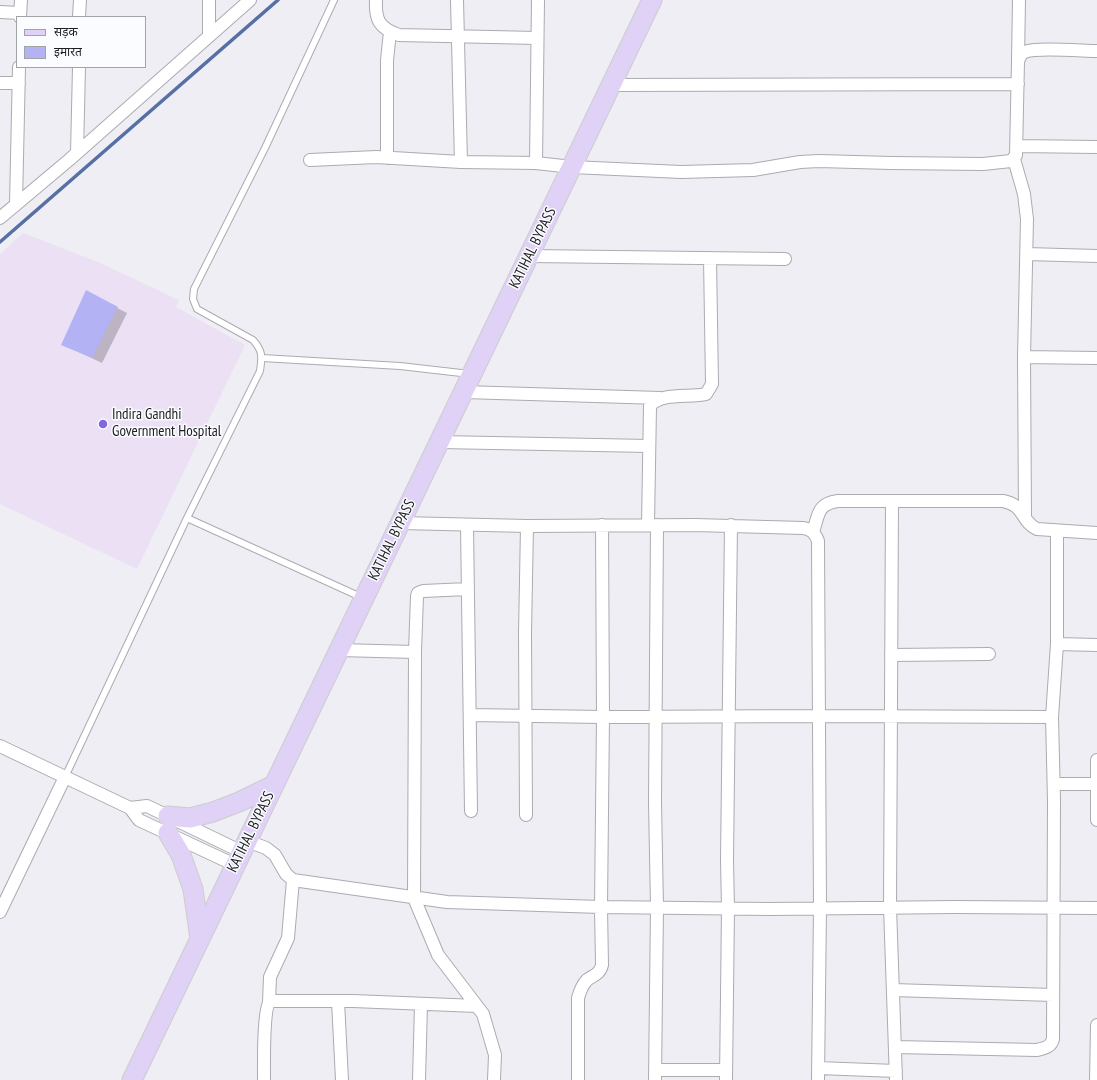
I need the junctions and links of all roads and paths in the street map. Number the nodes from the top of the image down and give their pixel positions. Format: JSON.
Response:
{"nodes":[{"id":1,"x":21,"y":0,"type":"edge"},
{"id":2,"x":80,"y":0,"type":"edge"},
{"id":3,"x":209,"y":0,"type":"edge"},
{"id":4,"x":250,"y":0,"type":"edge"},
{"id":5,"x":334,"y":0,"type":"edge"},
{"id":6,"x":376,"y":0,"type":"edge"},
{"id":7,"x":457,"y":0,"type":"edge"},
{"id":8,"x":538,"y":0,"type":"edge"},
{"id":9,"x":652,"y":0,"type":"edge"},
{"id":10,"x":1019,"y":0,"type":"edge"},
{"id":11,"x":0,"y":12,"type":"edge"},
{"id":12,"x":20,"y":15,"type":"edge"},
{"id":13,"x":79,"y":16,"type":"edge"},
{"id":14,"x":390,"y":32,"type":"junction"},
{"id":15,"x":209,"y":36,"type":"junction"},
{"id":16,"x":458,"y":36,"type":"junction"},
{"id":17,"x":537,"y":38,"type":"junction"},
{"id":18,"x":1097,"y":51,"type":"edge"},
{"id":19,"x":1018,"y":61,"type":"junction"},
{"id":20,"x":19,"y":68,"type":"edge"},
{"id":21,"x":78,"y":68,"type":"edge"},
{"id":22,"x":0,"y":82,"type":"edge"},
{"id":23,"x":19,"y":83,"type":"junction"},
{"id":24,"x":1018,"y":84,"type":"junction"},
{"id":25,"x":611,"y":85,"type":"junction"},
{"id":26,"x":1017,"y":146,"type":"junction"},
{"id":27,"x":1097,"y":147,"type":"edge"},
{"id":28,"x":77,"y":153,"type":"junction"},
{"id":29,"x":387,"y":158,"type":"junction"},
{"id":30,"x":1014,"y":159,"type":"junction"},
{"id":31,"x":310,"y":160,"type":"dead end"},
{"id":32,"x":461,"y":162,"type":"junction"},
{"id":33,"x":536,"y":163,"type":"junction"},
{"id":34,"x":572,"y":167,"type":"junction"},
{"id":35,"x":16,"y":204,"type":"junction"},
{"id":36,"x":0,"y":218,"type":"edge"},
{"id":37,"x":1027,"y":254,"type":"junction"},
{"id":38,"x":529,"y":256,"type":"junction"},
{"id":39,"x":1097,"y":256,"type":"edge"},
{"id":40,"x":710,"y":258,"type":"junction"},
{"id":41,"x":785,"y":259,"type":"dead end"},
{"id":42,"x":1024,"y":357,"type":"junction"},
{"id":43,"x":262,"y":358,"type":"junction"},
{"id":44,"x":1097,"y":358,"type":"edge"},
{"id":45,"x":472,"y":374,"type":"junction"},
{"id":46,"x":464,"y":392,"type":"junction"},
{"id":47,"x":661,"y":398,"type":"junction"},
{"id":48,"x":440,"y":442,"type":"junction"},
{"id":49,"x":649,"y":446,"type":"junction"},
{"id":50,"x":892,"y":501,"type":"junction"},
{"id":51,"x":1025,"y":517,"type":"junction"},
{"id":52,"x":187,"y":518,"type":"junction"},
{"id":53,"x":401,"y":523,"type":"junction"},
{"id":54,"x":467,"y":525,"type":"junction"},
{"id":55,"x":602,"y":525,"type":"junction"},
{"id":56,"x":653,"y":525,"type":"junction"},
{"id":57,"x":731,"y":525,"type":"junction"},
{"id":58,"x":527,"y":526,"type":"junction"},
{"id":59,"x":1057,"y":531,"type":"junction"},
{"id":60,"x":813,"y":532,"type":"junction"},
{"id":61,"x":1097,"y":533,"type":"edge"},
{"id":62,"x":468,"y":589,"type":"junction"},
{"id":63,"x":364,"y":598,"type":"junction"},
{"id":64,"x":1057,"y":644,"type":"junction"},
{"id":65,"x":1097,"y":645,"type":"edge"},
{"id":66,"x":339,"y":650,"type":"junction"},
{"id":67,"x":415,"y":652,"type":"junction"},
{"id":68,"x":989,"y":654,"type":"dead end"},
{"id":69,"x":891,"y":656,"type":"junction"},
{"id":70,"x":470,"y":715,"type":"junction"},
{"id":71,"x":526,"y":716,"type":"junction"},
{"id":72,"x":657,"y":716,"type":"junction"},
{"id":73,"x":728,"y":716,"type":"junction"},
{"id":74,"x":819,"y":716,"type":"junction"},
{"id":75,"x":890,"y":716,"type":"junction"},
{"id":76,"x":604,"y":717,"type":"junction"},
{"id":77,"x":1052,"y":717,"type":"junction"},
{"id":78,"x":0,"y":746,"type":"edge"},
{"id":79,"x":1097,"y":760,"type":"edge"},
{"id":80,"x":65,"y":777,"type":"junction"},
{"id":81,"x":1054,"y":784,"type":"junction"},
{"id":82,"x":1097,"y":784,"type":"edge"},
{"id":83,"x":274,"y":785,"type":"junction"},
{"id":84,"x":130,"y":808,"type":"junction"},
{"id":85,"x":471,"y":811,"type":"dead end"},
{"id":86,"x":526,"y":815,"type":"dead end"},
{"id":87,"x":1097,"y":820,"type":"edge"},
{"id":88,"x":168,"y":825,"type":"junction"},
{"id":89,"x":242,"y":853,"type":"junction"},
{"id":90,"x":293,"y":880,"type":"junction"},
{"id":91,"x":414,"y":898,"type":"junction"},
{"id":92,"x":1,"y":905,"type":"edge"},
{"id":93,"x":601,"y":907,"type":"junction"},
{"id":94,"x":657,"y":907,"type":"junction"},
{"id":95,"x":890,"y":907,"type":"junction"},
{"id":96,"x":728,"y":908,"type":"junction"},
{"id":97,"x":820,"y":908,"type":"junction"},
{"id":98,"x":1054,"y":908,"type":"junction"},
{"id":99,"x":1097,"y":908,"type":"edge"},
{"id":100,"x":200,"y":939,"type":"junction"},
{"id":101,"x":893,"y":990,"type":"junction"},
{"id":102,"x":1053,"y":995,"type":"junction"},
{"id":103,"x":338,"y":1001,"type":"junction"},
{"id":104,"x":269,"y":1002,"type":"junction"},
{"id":105,"x":421,"y":1004,"type":"junction"},
{"id":106,"x":477,"y":1006,"type":"junction"},
{"id":107,"x":1097,"y":1025,"type":"edge"},
{"id":108,"x":895,"y":1048,"type":"junction"},
{"id":109,"x":818,"y":1074,"type":"edge"},
{"id":110,"x":655,"y":1075,"type":"edge"},
{"id":111,"x":726,"y":1075,"type":"edge"},
{"id":112,"x":896,"y":1075,"type":"edge"},
{"id":113,"x":132,"y":1080,"type":"edge"},
{"id":114,"x":264,"y":1080,"type":"edge"},
{"id":115,"x":342,"y":1080,"type":"edge"},
{"id":116,"x":419,"y":1080,"type":"edge"},
{"id":117,"x":494,"y":1080,"type":"edge"},
{"id":118,"x":578,"y":1080,"type":"edge"},
{"id":119,"x":1096,"y":1080,"type":"edge"}],
"edges":[{"from":1,"to":12,"type":"street"},
{"from":2,"to":13,"type":"street"},
{"from":3,"to":15,"type":"street"},
{"from":4,"to":15,"type":"street"},
{"from":5,"to":43,"type":"lane"},
{"from":6,"to":14,"type":"street"},
{"from":7,"to":16,"type":"street"},
{"from":8,"to":17,"type":"street"},
{"from":9,"to":25,"type":"main road","name":"KATIHAL BYPASS"},
{"from":10,"to":19,"type":"street"},
{"from":11,"to":12,"type":"street"},
{"from":14,"to":16,"type":"street"},
{"from":14,"to":29,"type":"street"},
{"from":15,"to":28,"type":"street"},
{"from":16,"to":17,"type":"street"},
{"from":16,"to":32,"type":"street"},
{"from":17,"to":33,"type":"street"},
{"from":18,"to":19,"type":"street"},
{"from":19,"to":24,"type":"street"},
{"from":20,"to":23,"type":"street"},
{"from":21,"to":28,"type":"street"},
{"from":22,"to":23,"type":"street"},
{"from":23,"to":35,"type":"street"},
{"from":24,"to":25,"type":"street"},
{"from":24,"to":26,"type":"street"},
{"from":25,"to":34,"type":"main road","name":"KATIHAL BYPASS"},
{"from":26,"to":27,"type":"street"},
{"from":26,"to":30,"type":"street"},
{"from":28,"to":35,"type":"street"},
{"from":29,"to":31,"type":"street"},
{"from":29,"to":32,"type":"street"},
{"from":30,"to":34,"type":"street"},
{"from":30,"to":37,"type":"street"},
{"from":32,"to":33,"type":"street"},
{"from":33,"to":34,"type":"street"},
{"from":34,"to":38,"type":"main road","name":"KATIHAL BYPASS"},
{"from":35,"to":36,"type":"street"},
{"from":37,"to":39,"type":"street"},
{"from":37,"to":42,"type":"street"},
{"from":38,"to":40,"type":"street"},
{"from":38,"to":45,"type":"main road","name":"KATIHAL BYPASS"},
{"from":40,"to":41,"type":"street"},
{"from":40,"to":47,"type":"street"},
{"from":42,"to":44,"type":"street"},
{"from":42,"to":51,"type":"street"},
{"from":43,"to":45,"type":"lane"},
{"from":43,"to":52,"type":"lane"},
{"from":45,"to":46,"type":"main road","name":"KATIHAL BYPASS"},
{"from":46,"to":47,"type":"street"},
{"from":46,"to":48,"type":"main road","name":"KATIHAL BYPASS"},
{"from":47,"to":49,"type":"street"},
{"from":48,"to":49,"type":"street"},
{"from":48,"to":53,"type":"main road","name":"KATIHAL BYPASS"},
{"from":49,"to":56,"type":"street"},
{"from":50,"to":51,"type":"street"},
{"from":50,"to":60,"type":"street"},
{"from":50,"to":69,"type":"street"},
{"from":51,"to":59,"type":"street"},
{"from":52,"to":63,"type":"lane"},
{"from":52,"to":80,"type":"lane"},
{"from":53,"to":54,"type":"street"},
{"from":53,"to":63,"type":"main road","name":"KATIHAL BYPASS"},
{"from":54,"to":58,"type":"street"},
{"from":54,"to":62,"type":"street"},
{"from":55,"to":56,"type":"street"},
{"from":55,"to":58,"type":"street"},
{"from":55,"to":76,"type":"street"},
{"from":56,"to":57,"type":"street"},
{"from":56,"to":72,"type":"street"},
{"from":57,"to":60,"type":"street"},
{"from":57,"to":73,"type":"street"},
{"from":58,"to":71,"type":"street"},
{"from":59,"to":61,"type":"street"},
{"from":59,"to":64,"type":"street"},
{"from":60,"to":74,"type":"street"},
{"from":62,"to":67,"type":"street"},
{"from":62,"to":70,"type":"street"},
{"from":63,"to":66,"type":"main road","name":"KATIHAL BYPASS"},
{"from":64,"to":65,"type":"street"},
{"from":64,"to":77,"type":"street"},
{"from":66,"to":67,"type":"street"},
{"from":66,"to":83,"type":"main road","name":"KATIHAL BYPASS"},
{"from":67,"to":91,"type":"street"},
{"from":68,"to":69,"type":"street"},
{"from":69,"to":75,"type":"street"},
{"from":70,"to":71,"type":"street"},
{"from":70,"to":85,"type":"street"},
{"from":71,"to":76,"type":"street"},
{"from":71,"to":86,"type":"street"},
{"from":72,"to":73,"type":"street"},
{"from":72,"to":76,"type":"street"},
{"from":72,"to":94,"type":"street"},
{"from":73,"to":74,"type":"street"},
{"from":73,"to":96,"type":"street"},
{"from":74,"to":75,"type":"street"},
{"from":74,"to":97,"type":"street"},
{"from":75,"to":77,"type":"street"},
{"from":75,"to":95,"type":"street"},
{"from":76,"to":93,"type":"street"},
{"from":77,"to":81,"type":"street"},
{"from":78,"to":80,"type":"street"},
{"from":79,"to":82,"type":"street"},
{"from":80,"to":84,"type":"street"},
{"from":80,"to":92,"type":"street"},
{"from":81,"to":82,"type":"street"},
{"from":81,"to":98,"type":"street"},
{"from":82,"to":87,"type":"street"},
{"from":83,"to":88,"type":"main road"},
{"from":83,"to":89,"type":"main road","name":"KATIHAL BYPASS"},
{"from":84,"to":88,"type":"street"},
{"from":84,"to":88,"type":"street"},
{"from":88,"to":89,"type":"street"},
{"from":88,"to":89,"type":"street"},
{"from":88,"to":100,"type":"main road"},
{"from":89,"to":90,"type":"street"},
{"from":89,"to":100,"type":"main road","name":"KATIHAL BYPASS"},
{"from":90,"to":91,"type":"street"},
{"from":90,"to":104,"type":"street"},
{"from":91,"to":93,"type":"street"},
{"from":91,"to":106,"type":"street"},
{"from":93,"to":94,"type":"street"},
{"from":93,"to":118,"type":"street"},
{"from":94,"to":96,"type":"street"},
{"from":94,"to":110,"type":"street"},
{"from":95,"to":97,"type":"street"},
{"from":95,"to":98,"type":"street"},
{"from":95,"to":101,"type":"street"},
{"from":96,"to":97,"type":"street"},
{"from":96,"to":111,"type":"street"},
{"from":97,"to":109,"type":"street"},
{"from":98,"to":99,"type":"street"},
{"from":98,"to":102,"type":"street"},
{"from":100,"to":113,"type":"main road","name":"KATIHAL BYPASS"},
{"from":101,"to":102,"type":"street"},
{"from":101,"to":108,"type":"street"},
{"from":102,"to":108,"type":"street"},
{"from":103,"to":104,"type":"street"},
{"from":103,"to":105,"type":"street"},
{"from":103,"to":115,"type":"street"},
{"from":104,"to":114,"type":"street"},
{"from":105,"to":106,"type":"street"},
{"from":105,"to":116,"type":"street"},
{"from":106,"to":117,"type":"street"},
{"from":107,"to":119,"type":"street"},
{"from":108,"to":112,"type":"street"},
{"from":109,"to":112,"type":"street"},
{"from":110,"to":111,"type":"street"}]}
